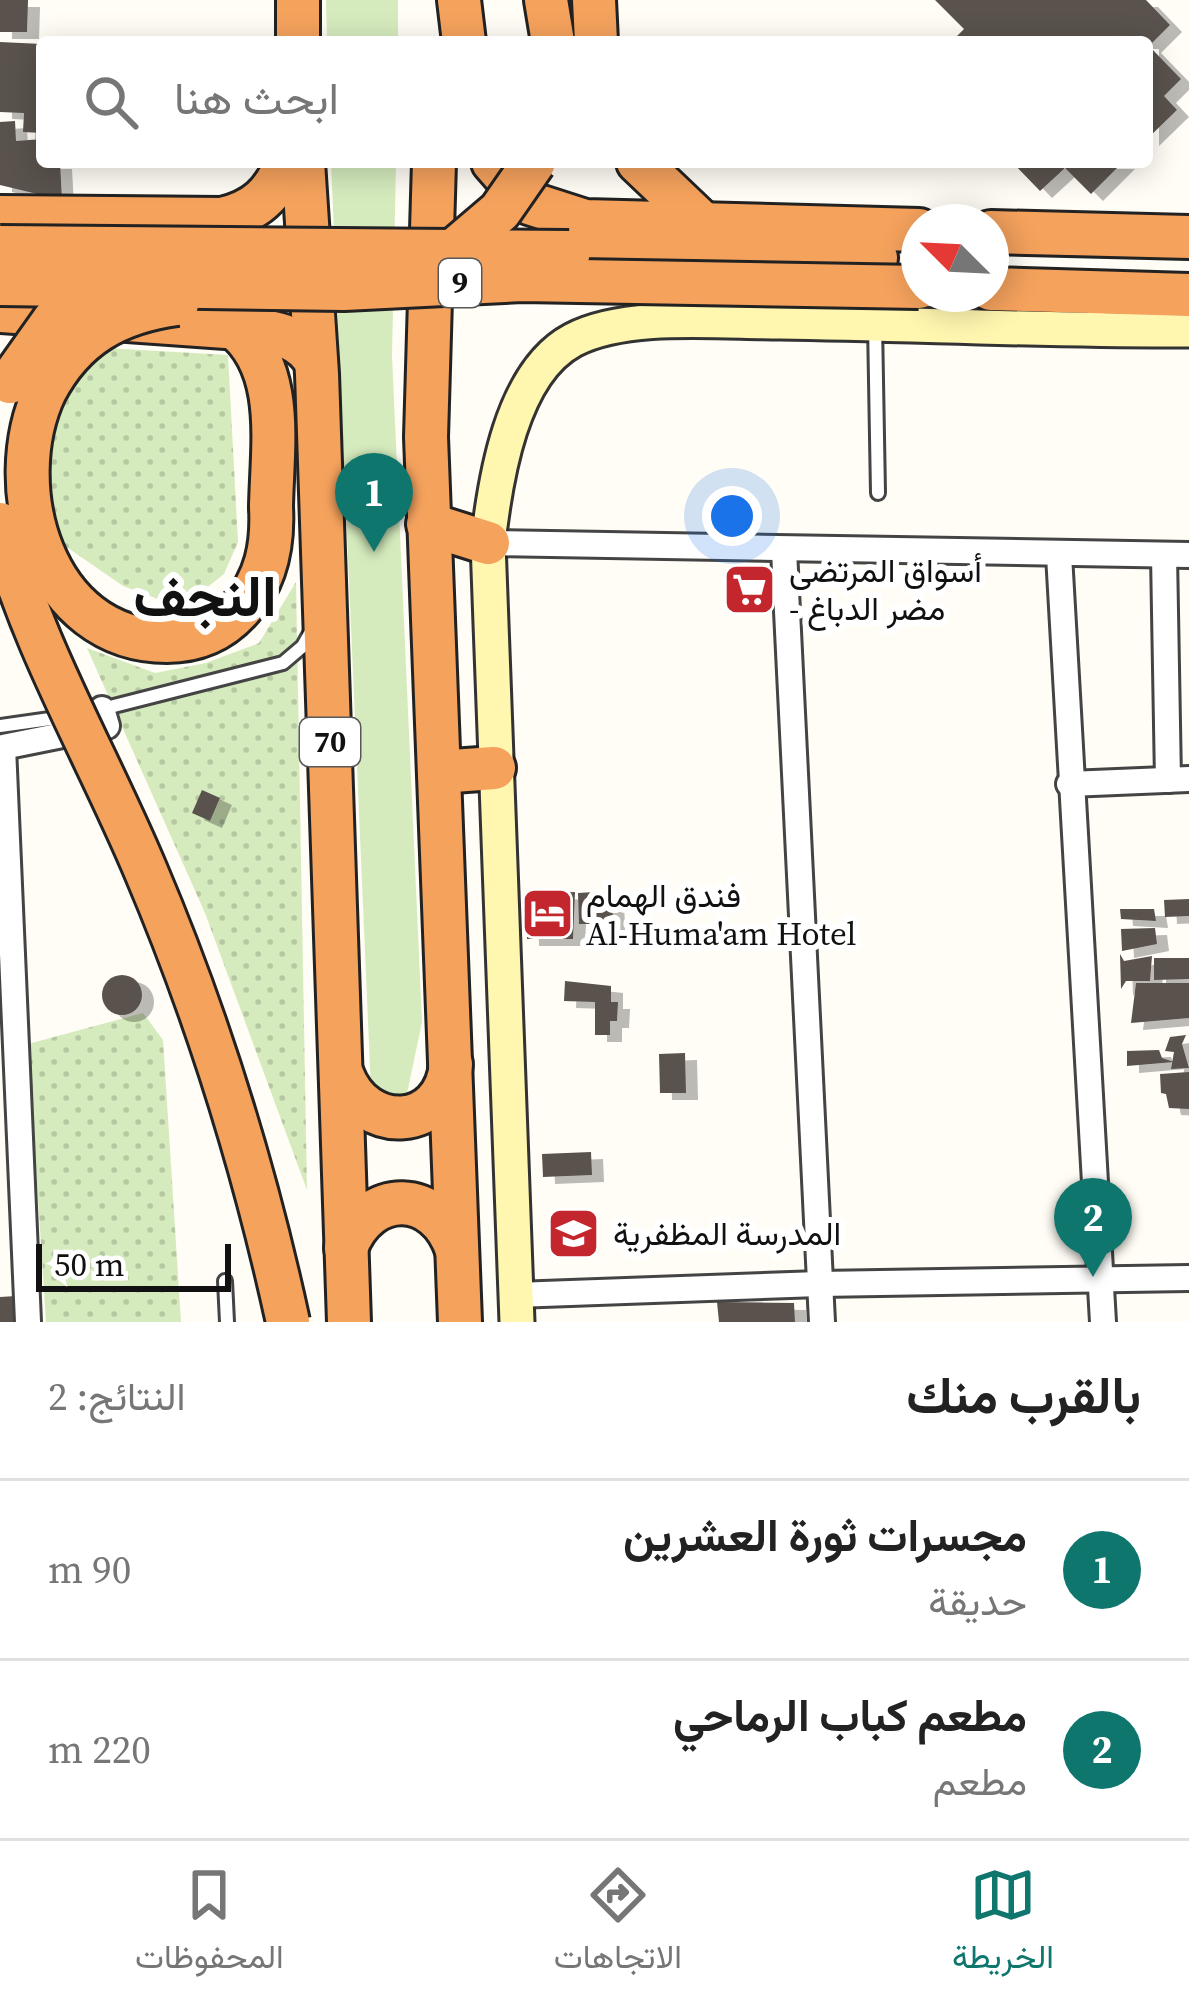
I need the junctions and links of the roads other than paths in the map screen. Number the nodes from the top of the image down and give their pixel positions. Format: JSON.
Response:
{"nodes":[{"id":1,"x":298,"y":0,"type":"edge"},
{"id":2,"x":438,"y":0,"type":"edge"},
{"id":3,"x":459,"y":0,"type":"edge"},
{"id":4,"x":546,"y":0,"type":"edge"},
{"id":5,"x":594,"y":0,"type":"edge"},
{"id":6,"x":298,"y":36,"type":"edge"},
{"id":7,"x":437,"y":36,"type":"edge"},
{"id":8,"x":463,"y":36,"type":"edge"},
{"id":9,"x":552,"y":36,"type":"edge"},
{"id":10,"x":596,"y":36,"type":"edge"},
{"id":11,"x":284,"y":168,"type":"edge"},
{"id":12,"x":303,"y":168,"type":"edge"},
{"id":13,"x":434,"y":168,"type":"edge"},
{"id":14,"x":499,"y":168,"type":"edge"},
{"id":15,"x":530,"y":168,"type":"edge"},
{"id":16,"x":644,"y":168,"type":"edge"},
{"id":17,"x":0,"y":218,"type":"edge"},
{"id":18,"x":702,"y":223,"type":"junction"},
{"id":19,"x":901,"y":229,"type":"edge"},
{"id":20,"x":1009,"y":232,"type":"edge"},
{"id":21,"x":0,"y":236,"type":"edge"},
{"id":22,"x":1189,"y":237,"type":"edge"},
{"id":23,"x":0,"y":247,"type":"edge"},
{"id":24,"x":252,"y":248,"type":"junction"},
{"id":25,"x":901,"y":259,"type":"edge"},
{"id":26,"x":1009,"y":261,"type":"edge"},
{"id":27,"x":1189,"y":265,"type":"edge"},
{"id":28,"x":901,"y":287,"type":"edge"},
{"id":29,"x":362,"y":288,"type":"junction"},
{"id":30,"x":0,"y":289,"type":"edge"},
{"id":31,"x":1009,"y":290,"type":"edge"},
{"id":32,"x":1189,"y":295,"type":"edge"},
{"id":33,"x":0,"y":311,"type":"edge"},
{"id":34,"x":117,"y":318,"type":"junction"},
{"id":35,"x":875,"y":323,"type":"junction"},
{"id":36,"x":233,"y":326,"type":"junction"},
{"id":37,"x":1189,"y":329,"type":"edge"},
{"id":38,"x":317,"y":368,"type":"junction"},
{"id":39,"x":0,"y":409,"type":"edge"},
{"id":40,"x":272,"y":456,"type":"junction"},
{"id":41,"x":878,"y":493,"type":"dead end"},
{"id":42,"x":0,"y":524,"type":"edge"},
{"id":43,"x":428,"y":524,"type":"junction"},
{"id":44,"x":488,"y":543,"type":"junction"},
{"id":45,"x":784,"y":550,"type":"junction"},
{"id":46,"x":1059,"y":555,"type":"junction"},
{"id":47,"x":1176,"y":555,"type":"edge"},
{"id":48,"x":326,"y":609,"type":"junction"},
{"id":49,"x":102,"y":709,"type":"junction"},
{"id":50,"x":0,"y":726,"type":"edge"},
{"id":51,"x":494,"y":768,"type":"junction"},
{"id":52,"x":439,"y":772,"type":"junction"},
{"id":53,"x":1179,"y":780,"type":"edge"},
{"id":54,"x":1069,"y":784,"type":"junction"},
{"id":55,"x":452,"y":1059,"type":"junction"},
{"id":56,"x":343,"y":1074,"type":"junction"},
{"id":57,"x":346,"y":1248,"type":"junction"},
{"id":58,"x":457,"y":1258,"type":"junction"},
{"id":59,"x":1189,"y":1278,"type":"edge"},
{"id":60,"x":1101,"y":1279,"type":"junction"},
{"id":61,"x":225,"y":1281,"type":"dead end"},
{"id":62,"x":819,"y":1284,"type":"junction"},
{"id":63,"x":505,"y":1313,"type":"edge"},
{"id":64,"x":28,"y":1322,"type":"edge"},
{"id":65,"x":227,"y":1322,"type":"edge"},
{"id":66,"x":288,"y":1322,"type":"edge"},
{"id":67,"x":349,"y":1322,"type":"edge"},
{"id":68,"x":460,"y":1322,"type":"edge"},
{"id":69,"x":822,"y":1322,"type":"edge"},
{"id":70,"x":1103,"y":1322,"type":"edge"}],
"edges":[{"from":1,"to":6,"type":"highway"},
{"from":2,"to":7,"type":"highway"},
{"from":3,"to":8,"type":"highway"},
{"from":4,"to":9,"type":"highway"},
{"from":5,"to":10,"type":"highway"},
{"from":11,"to":17,"type":"highway"},
{"from":12,"to":38,"type":"highway","number":"70"},
{"from":13,"to":43,"type":"highway"},
{"from":14,"to":18,"type":"highway"},
{"from":15,"to":29,"type":"highway","bridge":true},
{"from":16,"to":18,"type":"highway"},
{"from":18,"to":19,"type":"highway"},
{"from":20,"to":22,"type":"highway"},
{"from":21,"to":30,"type":"highway"},
{"from":23,"to":24,"type":"highway","number":"9","bridge":true},
{"from":24,"to":25,"type":"highway","number":"9","bridge":true},
{"from":24,"to":39,"type":"highway","bridge":true},
{"from":26,"to":27,"type":"highway"},
{"from":28,"to":29,"type":"highway","number":"9","bridge":true},
{"from":29,"to":30,"type":"highway","number":"9","bridge":true},
{"from":29,"to":34,"type":"highway","bridge":true},
{"from":31,"to":32,"type":"highway"},
{"from":33,"to":34,"type":"highway"},
{"from":34,"to":36,"type":"highway"},
{"from":34,"to":40,"type":"highway","bridge":true},
{"from":35,"to":37,"type":"main road"},
{"from":35,"to":41,"type":"lane"},
{"from":35,"to":44,"type":"main road"},
{"from":36,"to":38,"type":"highway"},
{"from":36,"to":40,"type":"highway"},
{"from":38,"to":40,"type":"highway"},
{"from":38,"to":48,"type":"highway","number":"70"},
{"from":42,"to":66,"type":"highway","bridge":true},
{"from":43,"to":44,"type":"highway"},
{"from":43,"to":52,"type":"highway"},
{"from":44,"to":45,"type":"street"},
{"from":44,"to":51,"type":"main road"},
{"from":45,"to":46,"type":"street"},
{"from":45,"to":62,"type":"street"},
{"from":46,"to":47,"type":"street"},
{"from":46,"to":54,"type":"street"},
{"from":47,"to":53,"type":"street"},
{"from":48,"to":49,"type":"lane"},
{"from":48,"to":56,"type":"highway","number":"70"},
{"from":49,"to":50,"type":"lane"},
{"from":49,"to":64,"type":"street"},
{"from":51,"to":52,"type":"highway"},
{"from":51,"to":63,"type":"main road"},
{"from":52,"to":55,"type":"highway"},
{"from":53,"to":54,"type":"street"},
{"from":54,"to":60,"type":"street"},
{"from":55,"to":56,"type":"highway"},
{"from":55,"to":58,"type":"highway"},
{"from":56,"to":57,"type":"highway","number":"70"},
{"from":57,"to":58,"type":"highway"},
{"from":57,"to":67,"type":"highway","number":"70"},
{"from":58,"to":63,"type":"highway"},
{"from":58,"to":68,"type":"highway"},
{"from":59,"to":60,"type":"street"},
{"from":60,"to":62,"type":"street"},
{"from":60,"to":70,"type":"street"},
{"from":61,"to":65,"type":"lane"},
{"from":62,"to":63,"type":"street"},
{"from":62,"to":69,"type":"street"}]}
